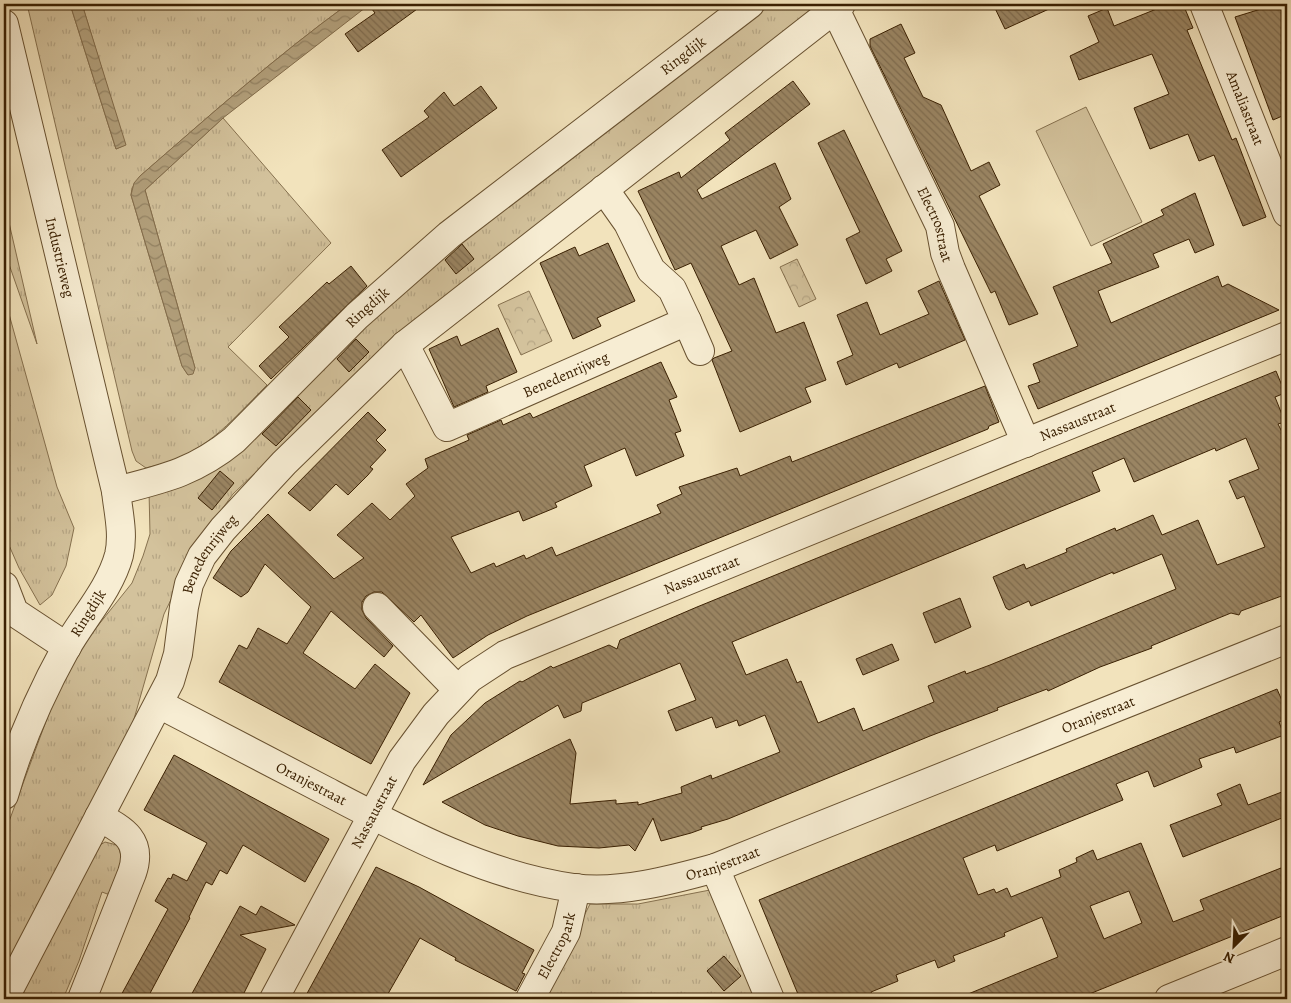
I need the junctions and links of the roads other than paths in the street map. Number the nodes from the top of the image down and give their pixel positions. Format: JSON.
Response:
{"nodes":[{"id":1,"x":750,"y":4,"type":"edge"},
{"id":2,"x":1204,"y":4,"type":"edge"},
{"id":3,"x":838,"y":6,"type":"edge"},
{"id":4,"x":4,"y":24,"type":"edge"},
{"id":5,"x":604,"y":189,"type":"junction"},
{"id":6,"x":1287,"y":213,"type":"edge"},
{"id":7,"x":687,"y":321,"type":"junction"},
{"id":8,"x":1287,"y":336,"type":"edge"},
{"id":9,"x":404,"y":345,"type":"junction"},
{"id":10,"x":700,"y":351,"type":"dead end"},
{"id":11,"x":1026,"y":443,"type":"junction"},
{"id":12,"x":116,"y":490,"type":"junction"},
{"id":13,"x":4,"y":586,"type":"edge"},
{"id":14,"x":377,"y":607,"type":"dead end"},
{"id":15,"x":1287,"y":639,"type":"edge"},
{"id":16,"x":67,"y":647,"type":"junction"},
{"id":17,"x":458,"y":690,"type":"junction"},
{"id":18,"x":159,"y":704,"type":"junction"},
{"id":19,"x":4,"y":795,"type":"edge"},
{"id":20,"x":373,"y":816,"type":"junction"},
{"id":21,"x":99,"y":817,"type":"junction"},
{"id":22,"x":715,"y":868,"type":"junction"},
{"id":23,"x":576,"y":888,"type":"junction"},
{"id":24,"x":1287,"y":951,"type":"edge"},
{"id":25,"x":1182,"y":997,"type":"edge"},
{"id":26,"x":4,"y":999,"type":"edge"},
{"id":27,"x":82,"y":999,"type":"edge"},
{"id":28,"x":274,"y":999,"type":"edge"},
{"id":29,"x":530,"y":999,"type":"edge"},
{"id":30,"x":770,"y":999,"type":"edge"}],
"edges":[{"from":1,"to":12,"type":"street","name":"Ringdijk"},
{"from":2,"to":6,"type":"street","name":"Amaliastraat"},
{"from":3,"to":5,"type":"street","name":"Benedenrijweg"},
{"from":3,"to":11,"type":"street","name":"Electrostraat"},
{"from":4,"to":12,"type":"street","name":"Industrieweg"},
{"from":5,"to":7,"type":"street"},
{"from":5,"to":9,"type":"street","name":"Benedenrijweg"},
{"from":7,"to":9,"type":"street","name":"Benedenrijweg"},
{"from":7,"to":10,"type":"street"},
{"from":8,"to":11,"type":"street","name":"Nassaustraat"},
{"from":9,"to":18,"type":"street","name":"Benedenrijweg"},
{"from":11,"to":17,"type":"street","name":"Nassaustraat"},
{"from":12,"to":16,"type":"street","name":"Ringdijk"},
{"from":13,"to":16,"type":"street","name":"Ringdijk"},
{"from":14,"to":17,"type":"street"},
{"from":15,"to":22,"type":"street","name":"Oranjestraat"},
{"from":16,"to":19,"type":"street","name":"Ringdijk"},
{"from":17,"to":20,"type":"street","name":"Nassaustraat"},
{"from":18,"to":20,"type":"street","name":"Oranjestraat"},
{"from":18,"to":21,"type":"street","name":"Benedenrijweg"},
{"from":20,"to":23,"type":"street","name":"Oranjestraat"},
{"from":20,"to":28,"type":"street","name":"Nassaustraat"},
{"from":21,"to":26,"type":"street","name":"Benedenrijweg"},
{"from":21,"to":27,"type":"street"},
{"from":22,"to":23,"type":"street","name":"Oranjestraat"},
{"from":22,"to":30,"type":"street"},
{"from":23,"to":29,"type":"street","name":"Electropark"},
{"from":24,"to":25,"type":"street"}]}
